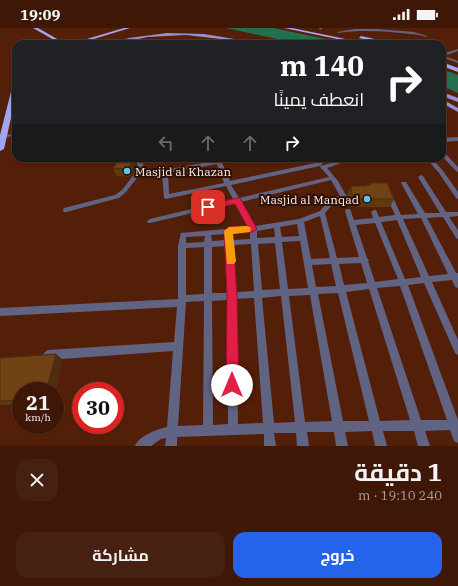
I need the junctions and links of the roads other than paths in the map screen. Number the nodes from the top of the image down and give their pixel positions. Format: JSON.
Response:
{"nodes":[{"id":1,"x":31,"y":28,"type":"edge"},
{"id":2,"x":35,"y":28,"type":"edge"},
{"id":3,"x":129,"y":28,"type":"edge"},
{"id":4,"x":286,"y":28,"type":"edge"},
{"id":5,"x":320,"y":28,"type":"edge"},
{"id":6,"x":382,"y":28,"type":"edge"},
{"id":7,"x":333,"y":31,"type":"junction"},
{"id":8,"x":209,"y":32,"type":"junction"},
{"id":9,"x":320,"y":34,"type":"junction"},
{"id":10,"x":426,"y":36,"type":"dead end"},
{"id":11,"x":53,"y":40,"type":"edge"},
{"id":12,"x":53,"y":40,"type":"edge"},
{"id":13,"x":89,"y":40,"type":"edge"},
{"id":14,"x":127,"y":40,"type":"edge"},
{"id":15,"x":245,"y":40,"type":"edge"},
{"id":16,"x":255,"y":40,"type":"edge"},
{"id":17,"x":349,"y":40,"type":"edge"},
{"id":18,"x":374,"y":40,"type":"edge"},
{"id":19,"x":458,"y":50,"type":"edge"},
{"id":20,"x":446,"y":54,"type":"edge"},
{"id":21,"x":446,"y":58,"type":"edge"},
{"id":22,"x":458,"y":62,"type":"edge"},
{"id":23,"x":446,"y":64,"type":"edge"},
{"id":24,"x":458,"y":68,"type":"edge"},
{"id":25,"x":12,"y":83,"type":"edge"},
{"id":26,"x":446,"y":96,"type":"edge"},
{"id":27,"x":458,"y":100,"type":"edge"},
{"id":28,"x":12,"y":101,"type":"edge"},
{"id":29,"x":446,"y":103,"type":"edge"},
{"id":30,"x":458,"y":110,"type":"edge"},
{"id":31,"x":0,"y":130,"type":"edge"},
{"id":32,"x":12,"y":135,"type":"edge"},
{"id":33,"x":4,"y":136,"type":"junction"},
{"id":34,"x":458,"y":139,"type":"edge"},
{"id":35,"x":446,"y":140,"type":"edge"},
{"id":36,"x":0,"y":149,"type":"edge"},
{"id":37,"x":446,"y":157,"type":"edge"},
{"id":38,"x":140,"y":162,"type":"edge"},
{"id":39,"x":218,"y":162,"type":"joint"},
{"id":40,"x":319,"y":162,"type":"edge"},
{"id":41,"x":338,"y":162,"type":"edge"},
{"id":42,"x":432,"y":162,"type":"edge"},
{"id":43,"x":322,"y":166,"type":"junction"},
{"id":44,"x":458,"y":170,"type":"edge"},
{"id":45,"x":421,"y":177,"type":"dead end"},
{"id":46,"x":332,"y":178,"type":"junction"},
{"id":47,"x":404,"y":183,"type":"dead end"},
{"id":48,"x":228,"y":184,"type":"junction"},
{"id":49,"x":387,"y":190,"type":"edge"},
{"id":50,"x":458,"y":197,"type":"edge"},
{"id":51,"x":237,"y":200,"type":"junction"},
{"id":52,"x":66,"y":210,"type":"dead end"},
{"id":53,"x":348,"y":211,"type":"dead end"},
{"id":54,"x":374,"y":212,"type":"dead end"},
{"id":55,"x":322,"y":213,"type":"junction"},
{"id":56,"x":458,"y":214,"type":"edge"},
{"id":57,"x":445,"y":215,"type":"junction"},
{"id":58,"x":424,"y":216,"type":"junction"},
{"id":59,"x":400,"y":217,"type":"junction"},
{"id":60,"x":378,"y":220,"type":"junction"},
{"id":61,"x":150,"y":221,"type":"dead end"},
{"id":62,"x":300,"y":221,"type":"junction"},
{"id":63,"x":352,"y":223,"type":"junction"},
{"id":64,"x":277,"y":226,"type":"junction"},
{"id":65,"x":253,"y":229,"type":"junction"},
{"id":66,"x":229,"y":231,"type":"junction"},
{"id":67,"x":208,"y":232,"type":"junction"},
{"id":68,"x":458,"y":236,"type":"edge"},
{"id":69,"x":304,"y":238,"type":"junction"},
{"id":70,"x":278,"y":240,"type":"junction"},
{"id":71,"x":254,"y":242,"type":"junction"},
{"id":72,"x":230,"y":243,"type":"junction"},
{"id":73,"x":209,"y":245,"type":"junction"},
{"id":74,"x":182,"y":246,"type":"junction"},
{"id":75,"x":365,"y":260,"type":"junction"},
{"id":76,"x":307,"y":262,"type":"junction"},
{"id":77,"x":335,"y":262,"type":"junction"},
{"id":78,"x":456,"y":276,"type":"edge"},
{"id":79,"x":426,"y":280,"type":"junction"},
{"id":80,"x":402,"y":283,"type":"junction"},
{"id":81,"x":458,"y":284,"type":"edge"},
{"id":82,"x":373,"y":286,"type":"junction"},
{"id":83,"x":342,"y":289,"type":"junction"},
{"id":84,"x":313,"y":291,"type":"junction"},
{"id":85,"x":285,"y":292,"type":"junction"},
{"id":86,"x":258,"y":295,"type":"junction"},
{"id":87,"x":232,"y":296,"type":"junction"},
{"id":88,"x":207,"y":298,"type":"junction"},
{"id":89,"x":182,"y":301,"type":"junction"},
{"id":90,"x":0,"y":312,"type":"edge"},
{"id":91,"x":178,"y":346,"type":"junction"},
{"id":92,"x":458,"y":350,"type":"edge"},
{"id":93,"x":39,"y":356,"type":"edge"},
{"id":94,"x":456,"y":425,"type":"edge"},
{"id":95,"x":418,"y":426,"type":"junction"},
{"id":96,"x":301,"y":427,"type":"junction"},
{"id":97,"x":376,"y":427,"type":"junction"},
{"id":98,"x":269,"y":428,"type":"junction"},
{"id":99,"x":339,"y":428,"type":"junction"},
{"id":100,"x":233,"y":429,"type":"junction"},
{"id":101,"x":208,"y":430,"type":"junction"},
{"id":102,"x":172,"y":432,"type":"junction"},
{"id":103,"x":458,"y":437,"type":"edge"},
{"id":104,"x":141,"y":446,"type":"edge"},
{"id":105,"x":171,"y":446,"type":"edge"},
{"id":106,"x":270,"y":446,"type":"edge"},
{"id":107,"x":303,"y":446,"type":"edge"},
{"id":108,"x":342,"y":446,"type":"edge"},
{"id":109,"x":381,"y":446,"type":"edge"},
{"id":110,"x":424,"y":446,"type":"edge"}],
"edges":[{"from":1,"to":11,"type":"highway"},
{"from":2,"to":12,"type":"highway"},
{"from":3,"to":13,"type":"highway"},
{"from":4,"to":9,"type":"highway"},
{"from":5,"to":7,"type":"highway"},
{"from":6,"to":7,"type":"street"},
{"from":6,"to":10,"type":"street"},
{"from":7,"to":9,"type":"highway"},
{"from":7,"to":18,"type":"highway"},
{"from":8,"to":14,"type":"main road"},
{"from":8,"to":15,"type":"main road"},
{"from":8,"to":16,"type":"main road"},
{"from":9,"to":17,"type":"highway"},
{"from":19,"to":20,"type":"street"},
{"from":21,"to":22,"type":"street"},
{"from":23,"to":24,"type":"highway"},
{"from":25,"to":31,"type":"highway"},
{"from":26,"to":27,"type":"main road"},
{"from":28,"to":33,"type":"highway"},
{"from":29,"to":30,"type":"main road"},
{"from":32,"to":33,"type":"street"},
{"from":33,"to":36,"type":"highway"},
{"from":34,"to":35,"type":"street"},
{"from":37,"to":44,"type":"street"},
{"from":38,"to":52,"type":"street"},
{"from":39,"to":48,"type":"street"},
{"from":39,"to":48,"type":"street"},
{"from":40,"to":43,"type":"street"},
{"from":41,"to":43,"type":"street"},
{"from":42,"to":50,"type":"street"},
{"from":43,"to":46,"type":"street"},
{"from":43,"to":48,"type":"street"},
{"from":45,"to":57,"type":"street"},
{"from":46,"to":51,"type":"street"},
{"from":46,"to":55,"type":"street"},
{"from":47,"to":58,"type":"street"},
{"from":48,"to":51,"type":"street"},
{"from":49,"to":59,"type":"street"},
{"from":51,"to":61,"type":"street"},
{"from":51,"to":65,"type":"street"},
{"from":53,"to":63,"type":"street"},
{"from":54,"to":60,"type":"street"},
{"from":55,"to":62,"type":"street"},
{"from":55,"to":77,"type":"street"},
{"from":56,"to":57,"type":"street"},
{"from":57,"to":58,"type":"street"},
{"from":57,"to":68,"type":"street"},
{"from":58,"to":59,"type":"street"},
{"from":58,"to":78,"type":"street"},
{"from":59,"to":60,"type":"street"},
{"from":59,"to":79,"type":"street"},
{"from":60,"to":63,"type":"street"},
{"from":60,"to":80,"type":"street"},
{"from":62,"to":64,"type":"street"},
{"from":62,"to":69,"type":"street"},
{"from":63,"to":75,"type":"street"},
{"from":64,"to":65,"type":"street"},
{"from":64,"to":70,"type":"street"},
{"from":65,"to":66,"type":"street"},
{"from":65,"to":71,"type":"street"},
{"from":66,"to":67,"type":"street"},
{"from":66,"to":72,"type":"street"},
{"from":67,"to":73,"type":"street"},
{"from":67,"to":74,"type":"street"},
{"from":69,"to":70,"type":"street"},
{"from":69,"to":76,"type":"street"},
{"from":70,"to":71,"type":"street"},
{"from":70,"to":85,"type":"street"},
{"from":71,"to":72,"type":"street"},
{"from":71,"to":86,"type":"street"},
{"from":72,"to":73,"type":"street"},
{"from":72,"to":87,"type":"street"},
{"from":73,"to":74,"type":"street"},
{"from":73,"to":88,"type":"street"},
{"from":74,"to":89,"type":"street"},
{"from":75,"to":77,"type":"street"},
{"from":75,"to":82,"type":"street"},
{"from":76,"to":77,"type":"street"},
{"from":76,"to":84,"type":"street"},
{"from":77,"to":83,"type":"street"},
{"from":78,"to":79,"type":"street"},
{"from":78,"to":81,"type":"street"},
{"from":79,"to":80,"type":"street"},
{"from":79,"to":92,"type":"street"},
{"from":80,"to":82,"type":"street"},
{"from":80,"to":94,"type":"street"},
{"from":82,"to":83,"type":"street"},
{"from":82,"to":95,"type":"street"},
{"from":83,"to":84,"type":"street"},
{"from":83,"to":97,"type":"street"},
{"from":84,"to":85,"type":"street"},
{"from":84,"to":99,"type":"street"},
{"from":85,"to":86,"type":"street"},
{"from":85,"to":96,"type":"street"},
{"from":86,"to":87,"type":"street"},
{"from":86,"to":98,"type":"street"},
{"from":87,"to":88,"type":"street"},
{"from":87,"to":100,"type":"street"},
{"from":88,"to":89,"type":"street"},
{"from":88,"to":101,"type":"street"},
{"from":89,"to":90,"type":"street"},
{"from":89,"to":91,"type":"street"},
{"from":91,"to":93,"type":"street"},
{"from":91,"to":102,"type":"street"},
{"from":94,"to":95,"type":"street"},
{"from":94,"to":103,"type":"street"},
{"from":95,"to":97,"type":"street"},
{"from":95,"to":110,"type":"street"},
{"from":96,"to":98,"type":"street"},
{"from":96,"to":99,"type":"street"},
{"from":96,"to":107,"type":"street"},
{"from":97,"to":99,"type":"street"},
{"from":97,"to":109,"type":"street"},
{"from":98,"to":100,"type":"street"},
{"from":98,"to":106,"type":"street"},
{"from":99,"to":108,"type":"street"},
{"from":100,"to":101,"type":"street"},
{"from":101,"to":102,"type":"street"},
{"from":102,"to":104,"type":"street"},
{"from":102,"to":105,"type":"street"}]}
